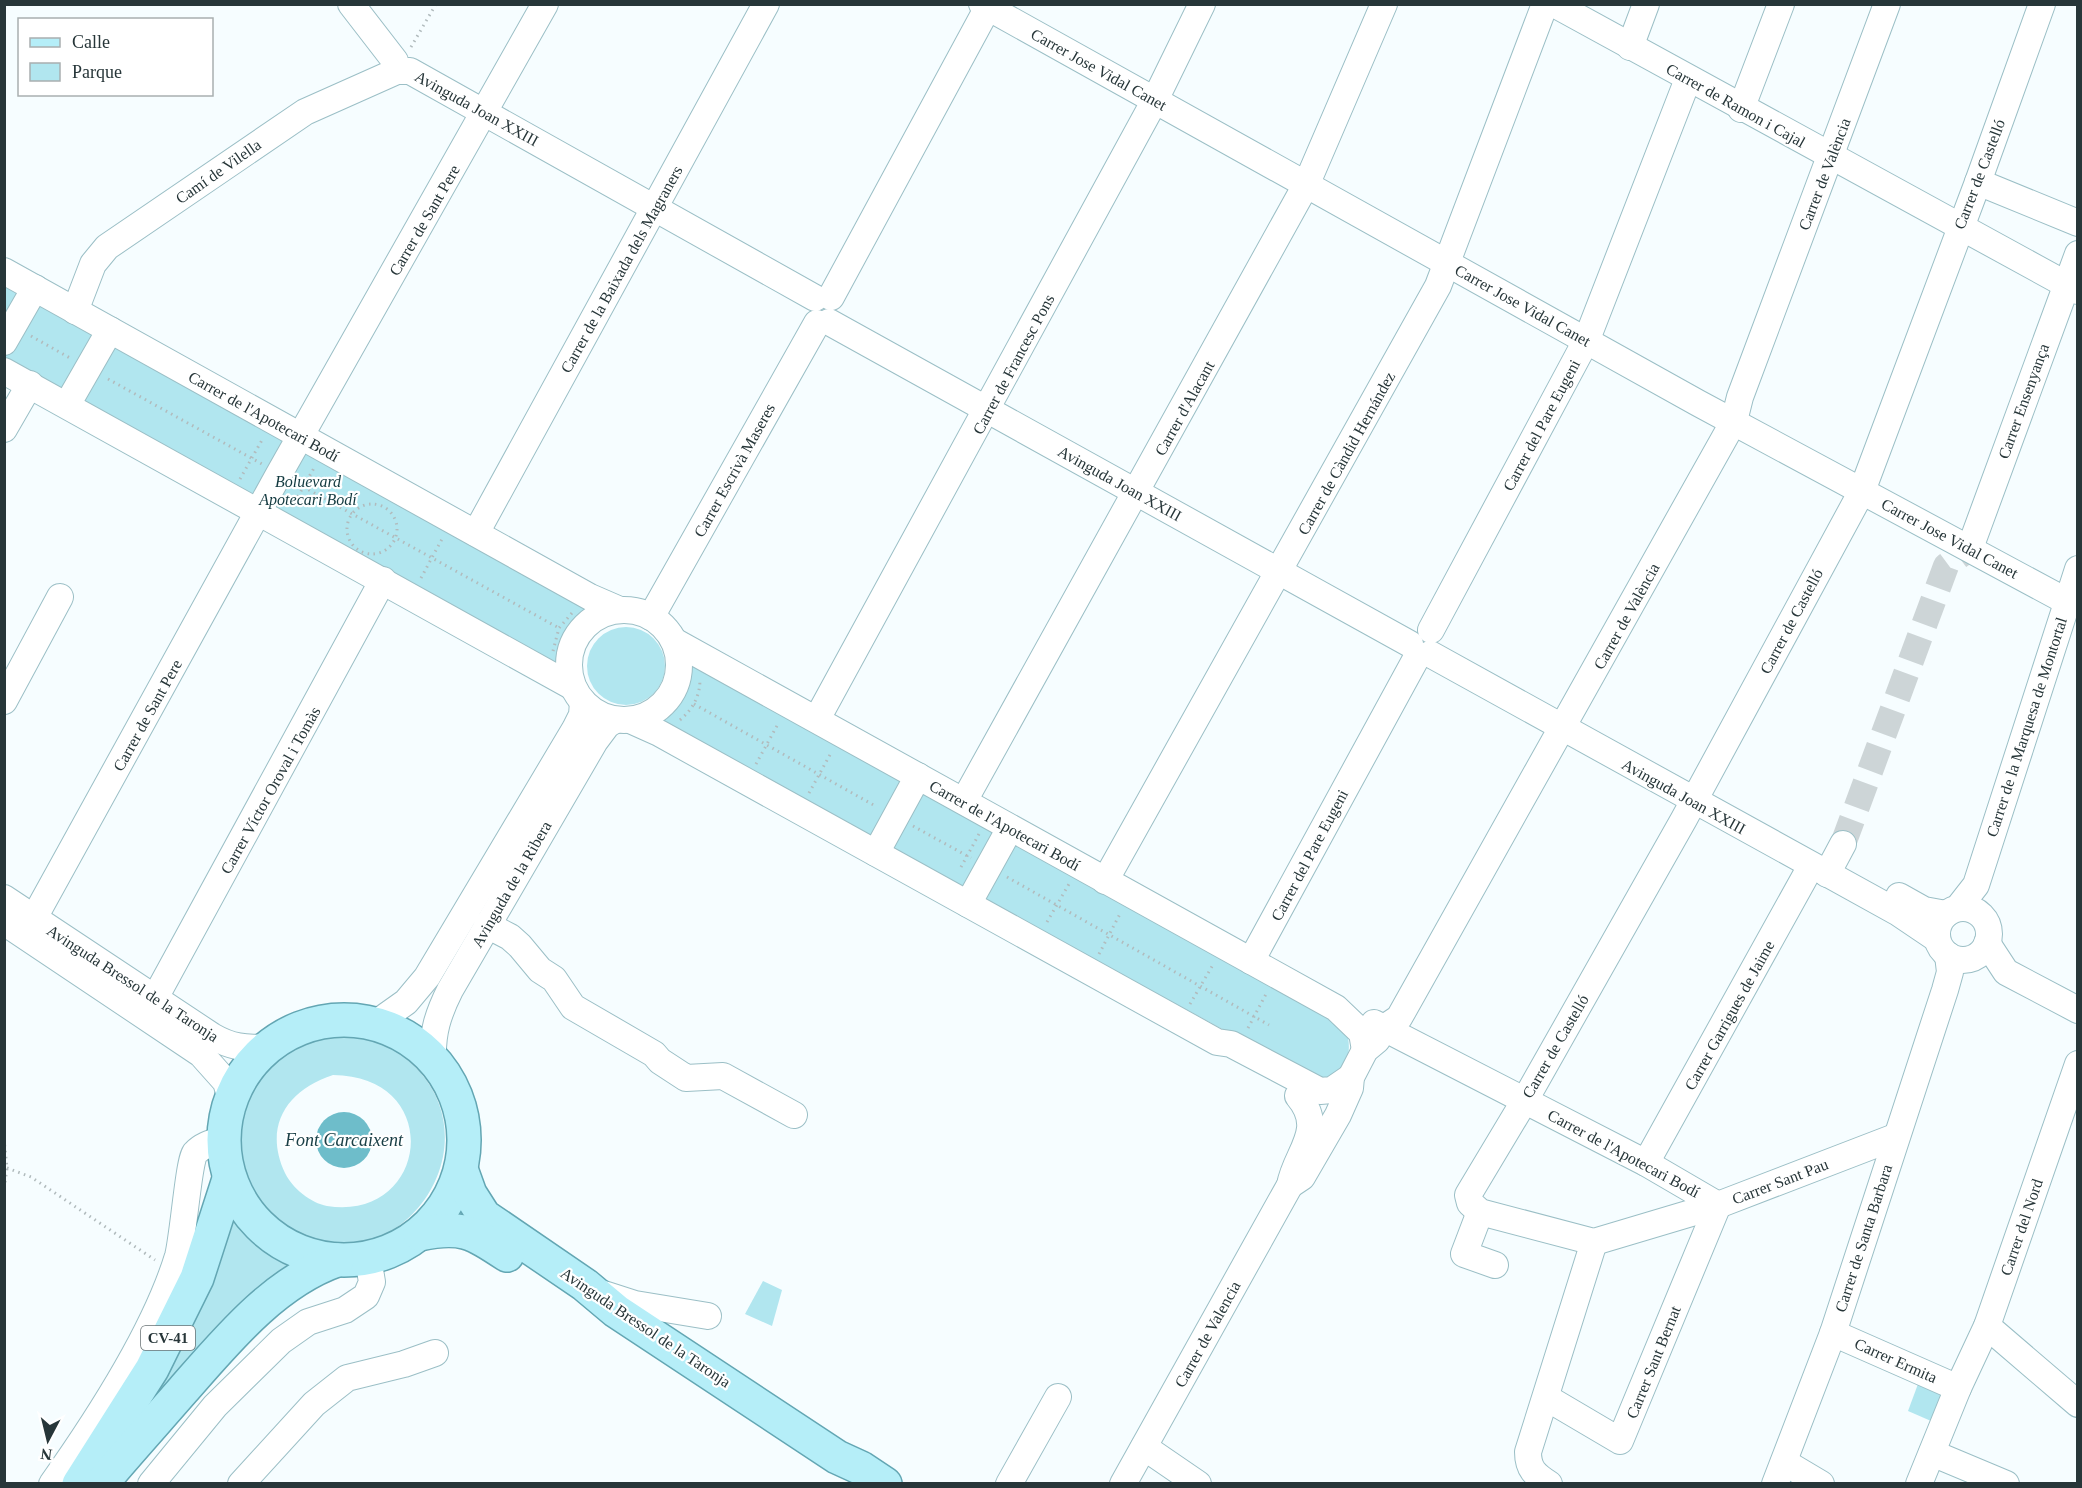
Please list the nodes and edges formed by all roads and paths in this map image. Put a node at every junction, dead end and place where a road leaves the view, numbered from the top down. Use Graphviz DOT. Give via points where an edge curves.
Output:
graph roads {
  1 [pos="351,4"];
  2 [pos="436,4"];
  3 [pos="545,4"];
  4 [pos="766,4"];
  5 [pos="1202,4"];
  6 [pos="1384,4"];
  7 [pos="1545,4"];
  8 [pos="1554,4"];
  9 [pos="1646,4"];
  10 [pos="1781,4"];
  11 [pos="1887,4"];
  12 [pos="2042,4"];
  13 [pos="985,6"];
  14 [pos="1630,47"];
  15 [pos="397,71"];
  16 [pos="1689,79"];
  17 [pos="1155,100"];
  18 [pos="1742,109"];
  19 [pos="481,120"];
  20 [pos="1832,156"];
  21 [pos="1978,182"];
  22 [pos="1307,183"];
  23 [pos="651,215"];
  24 [pos="2078,223"];
  25 [pos="1960,226"];
  26 [pos="2078,254"];
  27 [pos="1448,264"];
  28 [pos="4,271"];
  29 [pos="35,288"];
  30 [pos="2072,288"];
  31 [pos="823,310"];
  32 [pos="75,311"];
  33 [pos="111,330"];
  34 [pos="30,335"];
  35 [pos="1587,339"];
  36 [pos="4,342"];
  37 [pos="79,363"];
  38 [pos="4,370"];
  39 [pos="105,377"];
  40 [pos="30,384"];
  41 [pos="992,403"];
  42 [pos="67,405"];
  43 [pos="1734,421"];
  44 [pos="4,429"];
  45 [pos="265,435"];
  46 [pos="301,436"];
  47 [pos="252,458"];
  48 [pos="320,458"];
  49 [pos="272,469"];
  50 [pos="295,482"];
  51 [pos="1141,486"];
  52 [pos="304,487"];
  53 [pos="235,488"];
  54 [pos="1862,491"];
  55 [pos="259,511"];
  56 [pos="351,514"];
  57 [pos="287,516"];
  58 [pos="446,529"];
  59 [pos="476,533"];
  60 [pos="396,539"];
  61 [pos="1970,548"];
  62 [pos="432,558"];
  63 [pos="1284,565"];
  64 [pos="2078,569"];
  65 [pos="383,580"];
  66 [pos="416,587"];
  67 [pos="60,597"];
  68 [pos="620,610"];
  69 [pos="574,611"];
  70 [pos="651,617"];
  71 [pos="2067,621"];
  72 [pos="559,628"];
  73 [pos="674,641"];
  74 [pos="1424,642"];
  75 [pos="552,662"];
  76 [pos="700,679"];
  77 [pos="578,694"];
  78 [pos="4,701"];
  79 [pos="694,704"];
  80 [pos="783,714"];
  81 [pos="817,719"];
  82 [pos="623,720"];
  83 [pos="1567,721"];
  84 [pos="676,723"];
  85 [pos="836,743"];
  86 [pos="766,744"];
  87 [pos="750,773"];
  88 [pos="820,774"];
  89 [pos="918,776"];
  90 [pos="1698,794"];
  91 [pos="964,801"];
  92 [pos="804,802"];
  93 [pos="887,812"];
  94 [pos="984,825"];
  95 [pos="914,827"];
  96 [pos="1010,828"];
  97 [pos="876,853"];
  98 [pos="967,856"];
  99 [pos="974,859"];
  100 [pos="1829,861"];
  101 [pos="1074,874"];
  102 [pos="957,875"];
  103 [pos="1006,877"];
  104 [pos="1105,881"];
  105 [pos="1976,885"];
  106 [pos="4,898"];
  107 [pos="968,904"];
  108 [pos="1126,904"];
  109 [pos="1056,905"];
  110 [pos="1952,911"];
  111 [pos="1982,917"];
  112 [pos="34,918"];
  113 [pos="4,922"];
  114 [pos="487,925"];
  115 [pos="1046,925"];
  116 [pos="1109,935"];
  117 [pos="1962,953"];
  118 [pos="1218,956"];
  119 [pos="1251,961"];
  120 [pos="1094,963"];
  121 [pos="1201,986"];
  122 [pos="1270,986"];
  123 [pos="155,998"];
  124 [pos="1336,1008"];
  125 [pos="2078,1010"];
  126 [pos="1186,1011"];
  127 [pos="1254,1016"];
  128 [pos="375,1024"];
  129 [pos="1269,1025"];
  130 [pos="1384,1028"];
  131 [pos="1246,1032"];
  132 [pos="1217,1042"];
  133 [pos="267,1047"];
  134 [pos="1365,1050"];
  135 [pos="433,1059"];
  136 [pos="2078,1064"];
  137 [pos="1351,1077"];
  138 [pos="231,1099"];
  139 [pos="1525,1100"];
  140 [pos="1302,1101"];
  141 [pos="1342,1104"];
  142 [pos="794,1114"];
  143 [pos="1895,1137"];
  144 [pos="4,1139"];
  145 [pos="223,1139"];
  146 [pos="1646,1164"];
  147 [pos="7,1168"];
  148 [pos="461,1169"];
  149 [pos="230,1179"];
  150 [pos="1290,1185"];
  151 [pos="4,1189"];
  152 [pos="1718,1204"];
  153 [pos="1475,1208"];
  154 [pos="420,1234"];
  155 [pos="1594,1242"];
  156 [pos="353,1259"];
  157 [pos="1495,1265"];
  158 [pos="174,1267"];
  159 [pos="585,1285"];
  160 [pos="708,1316"];
  161 [pos="1988,1326"];
  162 [pos="1833,1333"];
  163 [pos="435,1353"];
  164 [pos="1958,1388"];
  165 [pos="1058,1396"];
  166 [pos="1547,1398"];
  167 [pos="2077,1400"];
  168 [pos="1144,1447"];
  169 [pos="1932,1453"];
  170 [pos="1779,1473"];
  171 [pos="2005,1483"];
  172 [pos="52,1484"];
  173 [pos="79,1484"];
  174 [pos="101,1484"];
  175 [pos="151,1484"];
  176 [pos="241,1484"];
  177 [pos="848,1484"];
  178 [pos="885,1484"];
  179 [pos="1009,1484"];
  180 [pos="1123,1484"];
  181 [pos="1198,1484"];
  182 [pos="1549,1484"];
  183 [pos="1821,1484"];
  184 [pos="1919,1484"];
  1 -- 15 [label="street, Avinguda Joan XXIII" via="395,61"];
  2 -- 15 [label="path"];
  3 -- 19 [label="street, Carrer de Sant Pere"];
  4 -- 23 [label="street, Carrer de la Baixada dels Magraners"];
  5 -- 17 [label="street, Carrer de Francesc Pons"];
  6 -- 22 [label="street, Carrer d'Alacant"];
  7 -- 27 [label="street, Carrer de Càndid Hernández"];
  8 -- 14 [label="street, Carrer de Ramon i Cajal"];
  9 -- 14 [label="street"];
  10 -- 18 [label="street"];
  11 -- 20 [label="street, Carrer de València"];
  12 -- 21 [label="street, Carrer de Castelló"];
  13 -- 17 [label="street, Carrer Jose Vidal Canet"];
  13 -- 31 [label="street, Carrer Escrivà Maseres"];
  14 -- 16 [label="street, Carrer de Ramon i Cajal"];
  15 -- 19 [label="street, Avinguda Joan XXIII" via="416,91"];
  15 -- 32 [label="street, Camí de Vilella" via="305,112 107,247 93,264"];
  16 -- 18 [label="street, Carrer de Ramon i Cajal"];
  16 -- 35 [label="street, Carrer del Pare Eugeni"];
  17 -- 22 [label="street, Carrer Jose Vidal Canet"];
  17 -- 41 [label="street, Carrer de Francesc Pons"];
  18 -- 20 [label="street, Carrer de Ramon i Cajal"];
  19 -- 23 [label="street, Avinguda Joan XXIII"];
  19 -- 46 [label="street, Carrer de Sant Pere"];
  20 -- 25 [label="street, Carrer de Ramon i Cajal"];
  20 -- 43 [label="street, Carrer de València"];
  21 -- 24 [label="street"];
  21 -- 25 [label="street, Carrer de Castelló"];
  22 -- 27 [label="street, Carrer Jose Vidal Canet"];
  22 -- 51 [label="street, Carrer d'Alacant"];
  23 -- 31 [label="street, Avinguda Joan XXIII"];
  23 -- 59 [label="street, Carrer de la Baixada dels Magraners"];
  25 -- 30 [label="street, Carrer de Ramon i Cajal"];
  25 -- 54 [label="street, Carrer de Castelló"];
  26 -- 30 [label="street, Carrer Ensenyança"];
  27 -- 35 [label="street, Carrer Jose Vidal Canet"];
  27 -- 63 [label="street, Carrer de Càndid Hernández"];
  28 -- 29 [label="street, Carrer de l'Apotecari Bodí"];
  29 -- 32 [label="street, Carrer de l'Apotecari Bodí"];
  29 -- 36 [label="street"];
  30 -- 61 [label="street, Carrer Ensenyança"];
  31 -- 41 [label="street, Avinguda Joan XXIII"];
  31 -- 70 [label="street, Carrer Escrivà Maseres"];
  32 -- 33 [label="street, Carrer de l'Apotecari Bodí"];
  33 -- 42 [label="street"];
  33 -- 46 [label="street, Carrer de l'Apotecari Bodí"];
  34 -- 37 [label="path"];
  35 -- 43 [label="street, Carrer Jose Vidal Canet"];
  35 -- 74 [label="street, Carrer del Pare Eugeni"];
  38 -- 40 [label="street"];
  39 -- 47 [label="path"];
  40 -- 42 [label="street"];
  40 -- 44 [label="street"];
  41 -- 51 [label="street, Avinguda Joan XXIII"];
  41 -- 81 [label="street, Carrer de Francesc Pons"];
  42 -- 55 [label="street"];
  43 -- 54 [label="street, Carrer Jose Vidal Canet"];
  43 -- 83 [label="street, Carrer de València"];
  45 -- 47 [label="path"];
  46 -- 55 [label="street, Carrer de Sant Pere"];
  46 -- 59 [label="street, Carrer de l'Apotecari Bodí"];
  47 -- 49 [label="path"];
  47 -- 53 [label="path"];
  48 -- 52 [label="path"];
  50 -- 52 [label="path"];
  51 -- 63 [label="street, Avinguda Joan XXIII"];
  51 -- 91 [label="street, Carrer d'Alacant"];
  52 -- 56 [label="path"];
  52 -- 57 [label="path"];
  54 -- 61 [label="street, Carrer Jose Vidal Canet"];
  54 -- 90 [label="street, Carrer de Castelló"];
  55 -- 65 [label="street"];
  55 -- 112 [label="street, Carrer de Sant Pere"];
  56 -- 60 [label="path"];
  56 -- 60 [label="path" via="362,505 387,508 397,524"];
  56 -- 60 [label="path" via="347,532 361,551 384,551"];
  58 -- 62 [label="path"];
  59 -- 68 [label="street, Carrer de l'Apotecari Bodí"];
  60 -- 62 [label="path"];
  61 -- 71 [label="street, Carrer Jose Vidal Canet"];
  62 -- 66 [label="path"];
  62 -- 72 [label="path"];
  63 -- 74 [label="street, Avinguda Joan XXIII"];
  63 -- 104 [label="street, Carrer de Càndid Hernández"];
  64 -- 71 [label="street, Carrer de la Marquesa de Montortal"];
  65 -- 77 [label="street"];
  65 -- 123 [label="street, Carrer Víctor Oroval i Tomàs"];
  67 -- 78 [label="street"];
  68 -- 70 [label="street"];
  68 -- 77 [label="street" via="603,614 577,637 570,653 569,670"];
  69 -- 72 [label="path"];
  70 -- 73 [label="street" via="665,627"];
  71 -- 105 [label="street, Carrer de la Marquesa de Montortal"];
  72 -- 75 [label="path"];
  73 -- 81 [label="street, Carrer de l'Apotecari Bodí"];
  73 -- 82 [label="street" via="679,676 673,692 647,716"];
  74 -- 83 [label="street, Avinguda Joan XXIII"];
  74 -- 119 [label="street, Carrer del Pare Eugeni"];
  76 -- 79 [label="path"];
  77 -- 82 [label="street" via="603,716"];
  77 -- 128 [label="street, Avinguda de la Ribera" via="582,715 575,729 427,977 406,1002"];
  79 -- 84 [label="path"];
  79 -- 86 [label="path"];
  80 -- 86 [label="path"];
  81 -- 89 [label="street, Carrer de l'Apotecari Bodí"];
  82 -- 97 [label="street" via="659,733"];
  82 -- 114 [label="street, Avinguda de la Ribera" via="607,725 595,741"];
  83 -- 90 [label="street, Avinguda Joan XXIII"];
  83 -- 130 [label="street, Carrer de València" via="1399,1018"];
  85 -- 88 [label="path"];
  86 -- 87 [label="path"];
  86 -- 88 [label="path"];
  88 -- 92 [label="path"];
  88 -- 93 [label="path"];
  89 -- 91 [label="street, Carrer de l'Apotecari Bodí"];
  89 -- 97 [label="street"];
  90 -- 100 [label="street, Avinguda Joan XXIII"];
  90 -- 139 [label="street, Carrer de Castelló"];
  91 -- 96 [label="street, Carrer de l'Apotecari Bodí"];
  94 -- 98 [label="path"];
  95 -- 98 [label="path"];
  96 -- 104 [label="street, Carrer de l'Apotecari Bodí"];
  96 -- 107 [label="street"];
  97 -- 107 [label="street"];
  98 -- 99 [label="path"];
  98 -- 102 [label="path"];
  100 -- 110 [label="street, Avinguda Joan XXIII" via="1924,910"];
  100 -- 117 [label="street, Avinguda Joan XXIII"];
  100 -- 146 [label="street, Carrer Garrigues de Jaime"];
  101 -- 109 [label="path"];
  103 -- 109 [label="path"];
  104 -- 119 [label="street, Carrer de l'Apotecari Bodí"];
  105 -- 110 [label="street, Carrer de la Marquesa de Montortal"];
  105 -- 111 [label="street, Carrer de la Marquesa de Montortal"];
  106 -- 112 [label="street, Avinguda Bressol de la Taronja"];
  107 -- 132 [label="street"];
  108 -- 116 [label="path"];
  109 -- 115 [label="path"];
  109 -- 116 [label="path"];
  110 -- 111 [label="street, Avinguda Joan XXIII" via="1971,909"];
  110 -- 117 [label="street, Carrer de la Marquesa de Montortal" via="1937,928"];
  111 -- 117 [label="street, Carrer de la Marquesa de Montortal" via="1988,929"];
  112 -- 123 [label="street, Avinguda Bressol de la Taronja"];
  113 -- 138 [label="street, Avinguda Bressol de la Taronja" via="201,1054 226,1082"];
  114 -- 135 [label="street, Avinguda de la Ribera" via="439,1012 432,1036"];
  114 -- 142 [label="street" via="520,946 563,989 573,1007 654,1054 686,1078 723,1076"];
  116 -- 120 [label="path"];
  116 -- 121 [label="path"];
  117 -- 125 [label="street" via="1984,970 2001,969"];
  117 -- 143 [label="street, Carrer de Santa Barbara" via="1945,990"];
  118 -- 121 [label="path"];
  119 -- 124 [label="street, Carrer de l'Apotecari Bodí"];
  121 -- 126 [label="path"];
  121 -- 127 [label="path"];
  122 -- 127 [label="path"];
  123 -- 133 [label="street, Avinguda Bressol de la Taronja" via="228,1045 246,1049"];
  124 -- 130 [label="street, Carrer de l'Apotecari Bodí" via="1344,1008"];
  124 -- 134 [label="street, Carrer de l'Apotecari Bodí" via="1362,1033"];
  127 -- 129 [label="path"];
  127 -- 131 [label="path"];
  128 -- 133 [label="main road, CV-41" via="347,1020 318,1023"];
  128 -- 135 [label="main road, CV-41" via="406,1038"];
  130 -- 134 [label="street, Carrer de València"];
  130 -- 139 [label="street, Carrer de l'Apotecari Bodí"];
  132 -- 137 [label="street" via="1231,1044 1320,1091 1332,1090"];
  132 -- 140 [label="street" via="1232,1058"];
  133 -- 138 [label="main road, CV-41" via="252,1062"];
  134 -- 137 [label="street, Carrer de València"];
  135 -- 148 [label="main road, CV-41" via="450,1083 461,1111 465,1140"];
  136 -- 161 [label="street, Carrer del Nord"];
  137 -- 141 [label="street, Carrer de València"];
  138 -- 145 [label="main road, CV-41"];
  139 -- 146 [label="street, Carrer de l'Apotecari Bodí"];
  139 -- 153 [label="street, Carrer de Castelló" via="1468,1195"];
  140 -- 141 [label="street" via="1332,1108"];
  140 -- 150 [label="street" via="1309,1138"];
  141 -- 150 [label="street, Carrer de València" via="1302,1177"];
  143 -- 152 [label="street, Carrer Sant Pau"];
  143 -- 162 [label="street, Carrer de Santa Barbara"];
  144 -- 147 [label="path"];
  145 -- 149 [label="main road, CV-41"];
  145 -- 158 [label="street" via="194,1153 190,1162 185,1222"];
  146 -- 152 [label="street, Carrer de l'Apotecari Bodí"];
  147 -- 151 [label="path"];
  147 -- 158 [label="path" via="30,1177 147,1257"];
  148 -- 154 [label="main road, CV-41" via="452,1194"];
  148 -- 159 [label="main road, Avinguda Bressol de la Taronja" via="484,1216"];
  149 -- 156 [label="main road, CV-41" via="242,1204 275,1238 309,1255"];
  149 -- 173 [label="main road, CV-41" via="197,1278 152,1369"];
  150 -- 168 [label="street, Carrer de Valencia"];
  152 -- 155 [label="street, Carrer Sant Pau"];
  152 -- 166 [label="street, Carrer Sant Bernat" via="1620,1441"];
  153 -- 155 [label="street"];
  153 -- 157 [label="street" via="1464,1254"];
  154 -- 156 [label="main road, CV-41" via="394,1250"];
  154 -- 177 [label="main road, Avinguda Bressol de la Taronja" via="456,1229 490,1244"];
  155 -- 166 [label="street"];
  156 -- 174 [label="main road, CV-41" via="315,1268 239,1329"];
  156 -- 175 [label="street" via="372,1282 366,1296 345,1310 308,1322 281,1341 215,1406"];
  158 -- 172 [label="street" via="136,1350 84,1440"];
  159 -- 160 [label="street" via="624,1302"];
  159 -- 178 [label="main road, Avinguda Bressol de la Taronja" via="616,1311 837,1457"];
  161 -- 164 [label="street, Carrer del Nord"];
  161 -- 167 [label="street"];
  162 -- 164 [label="street, Carrer Ermita"];
  162 -- 170 [label="street, Carrer de Santa Barbara"];
  163 -- 176 [label="street" via="347,1378 314,1404"];
  164 -- 169 [label="street, Carrer del Nord"];
  165 -- 179 [label="street"];
  166 -- 182 [label="street" via="1528,1452 1528,1464"];
  168 -- 180 [label="street, Carrer de Valencia"];
  168 -- 181 [label="street"];
  169 -- 171 [label="street"];
  169 -- 184 [label="street, Carrer del Nord"];
  170 -- 183 [label="street"];
}
